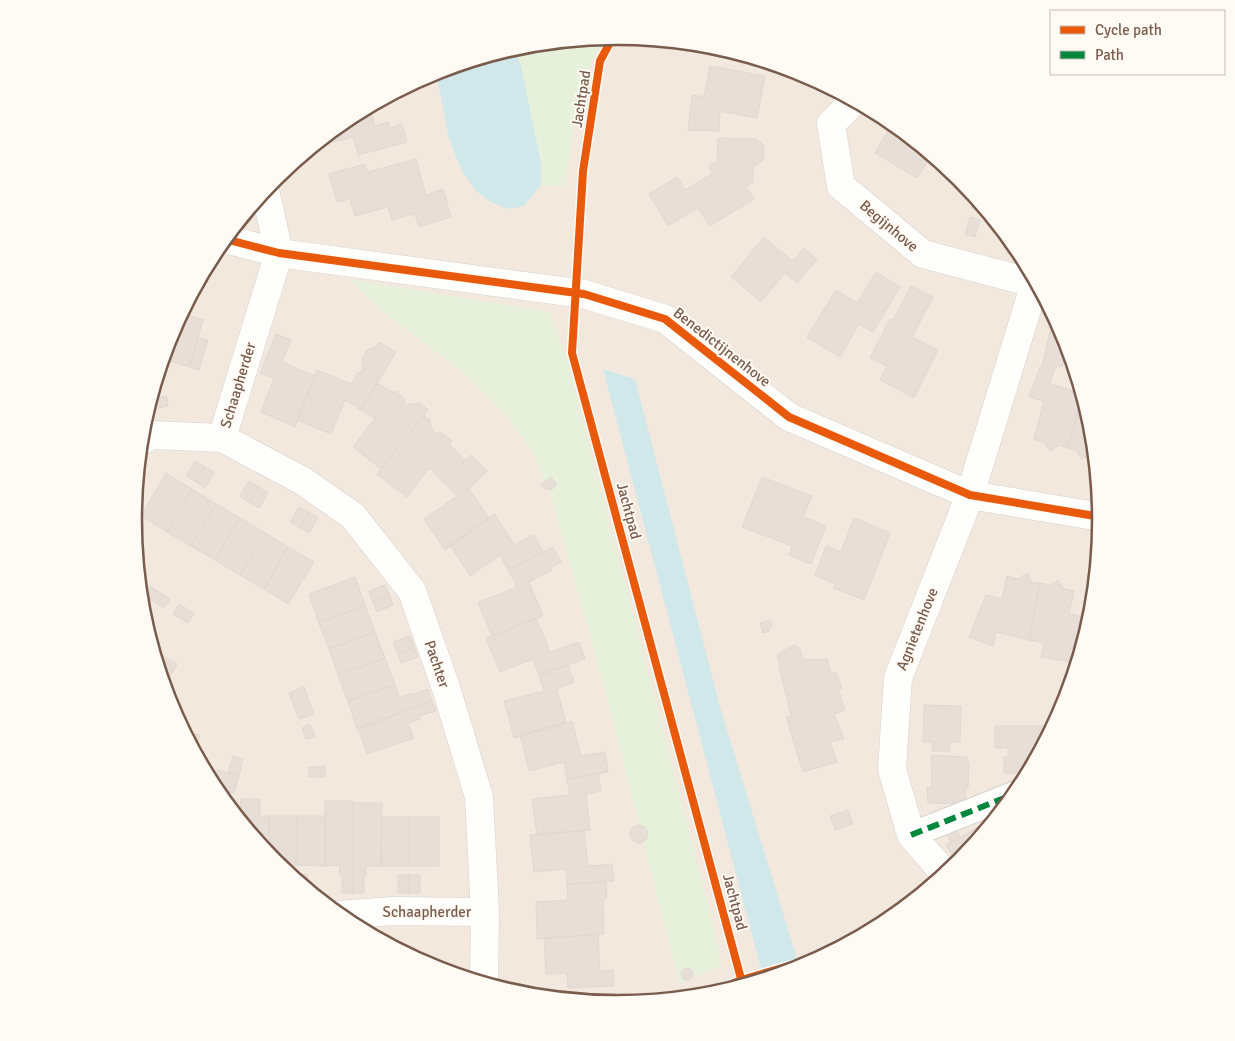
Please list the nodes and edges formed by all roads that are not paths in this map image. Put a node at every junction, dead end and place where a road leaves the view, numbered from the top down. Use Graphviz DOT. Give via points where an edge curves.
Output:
graph roads {
  1 [pos="849,106"];
  2 [pos="267,199"];
  3 [pos="232,242"];
  4 [pos="279,253"];
  5 [pos="1028,281"];
  6 [pos="1033,291"];
  7 [pos="150,436"];
  8 [pos="222,438"];
  9 [pos="970,495"];
  10 [pos="1093,516"];
  11 [pos="1003,798"];
  12 [pos="911,835"];
  13 [pos="941,869"];
  14 [pos="485,912"];
  15 [pos="350,914"];
  16 [pos="484,977"];
  1 -- 5 [label="street, Begijnhove" via="831,124 841,186 923,254"];
  2 -- 4 [label="street"];
  3 -- 4 [label="street, Benedictijnenhove"];
  4 -- 8 [label="street, Schaapherder"];
  4 -- 9 [label="street, Benedictijnenhove" via="584,294 665,319 789,417"];
  6 -- 9 [label="street, Begijnhove"];
  7 -- 8 [label="street, Schaapherder"];
  8 -- 14 [label="street, Pachter" via="303,481 353,516 412,591 480,797"];
  9 -- 10 [label="street, Benedictijnenhove"];
  9 -- 12 [label="street, Agnietenhove" via="898,678 892,769"];
  11 -- 12 [label="street"];
  12 -- 13 [label="street, Agnietenhove"];
  14 -- 15 [label="street, Schaapherder"];
  14 -- 16 [label="street, Pachter"];
}
